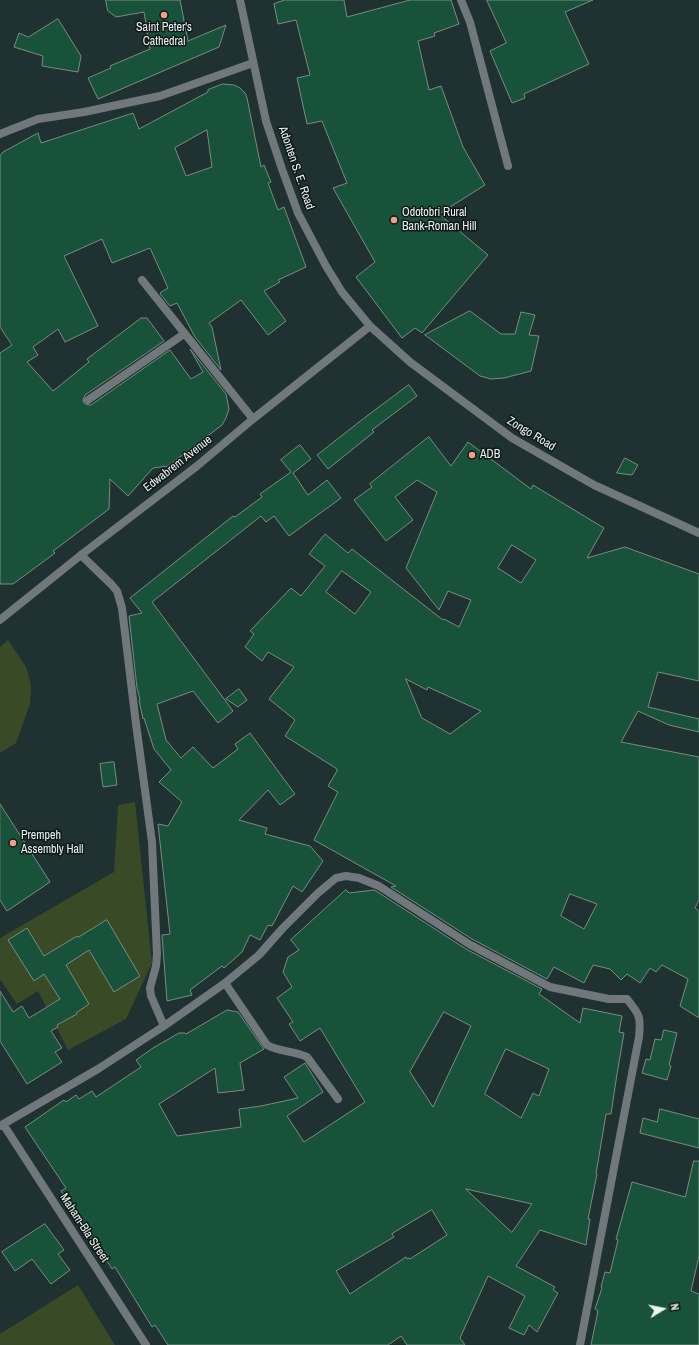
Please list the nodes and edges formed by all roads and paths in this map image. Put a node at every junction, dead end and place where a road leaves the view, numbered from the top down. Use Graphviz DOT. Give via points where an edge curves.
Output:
graph roads {
  1 [pos="240,0"];
  2 [pos="461,0"];
  3 [pos="253,63"];
  4 [pos="0,134"];
  5 [pos="508,166"];
  6 [pos="142,280"];
  7 [pos="370,326"];
  8 [pos="184,334"];
  9 [pos="88,400"];
  10 [pos="253,419"];
  11 [pos="699,533"];
  12 [pos="81,555"];
  13 [pos="0,620"];
  14 [pos="225,982"];
  15 [pos="164,1026"];
  16 [pos="338,1099"];
  17 [pos="1,1125"];
  18 [pos="146,1345"];
  19 [pos="580,1345"];
  1 -- 3 [label="street, Adonten S. E. Road"];
  2 -- 5 [label="street" via="470,22"];
  3 -- 4 [label="street" via="160,96 38,119"];
  3 -- 7 [label="street, Adonten S. E. Road" via="266,121 298,214 342,292"];
  6 -- 8 [label="street"];
  7 -- 10 [label="street, Edwabrem Avenue"];
  7 -- 11 [label="street, Zongo Road" via="410,362 512,438 594,484"];
  8 -- 9 [label="street"];
  8 -- 10 [label="street"];
  10 -- 12 [label="street, Edwabrem Avenue" via="197,466"];
  12 -- 13 [label="street, Edwabrem Avenue"];
  12 -- 15 [label="street" via="117,591 122,608 152,842 157,954 150,996"];
  14 -- 15 [label="street"];
  14 -- 16 [label="street" via="267,1045 307,1057"];
  14 -- 19 [label="street" via="259,955 318,893 336,878 346,876 379,886 469,944 550,987 627,999 638,1012 641,1023"];
  15 -- 17 [label="street" via="98,1069"];
  17 -- 18 [label="street, Maham-Bla Street"];
}
